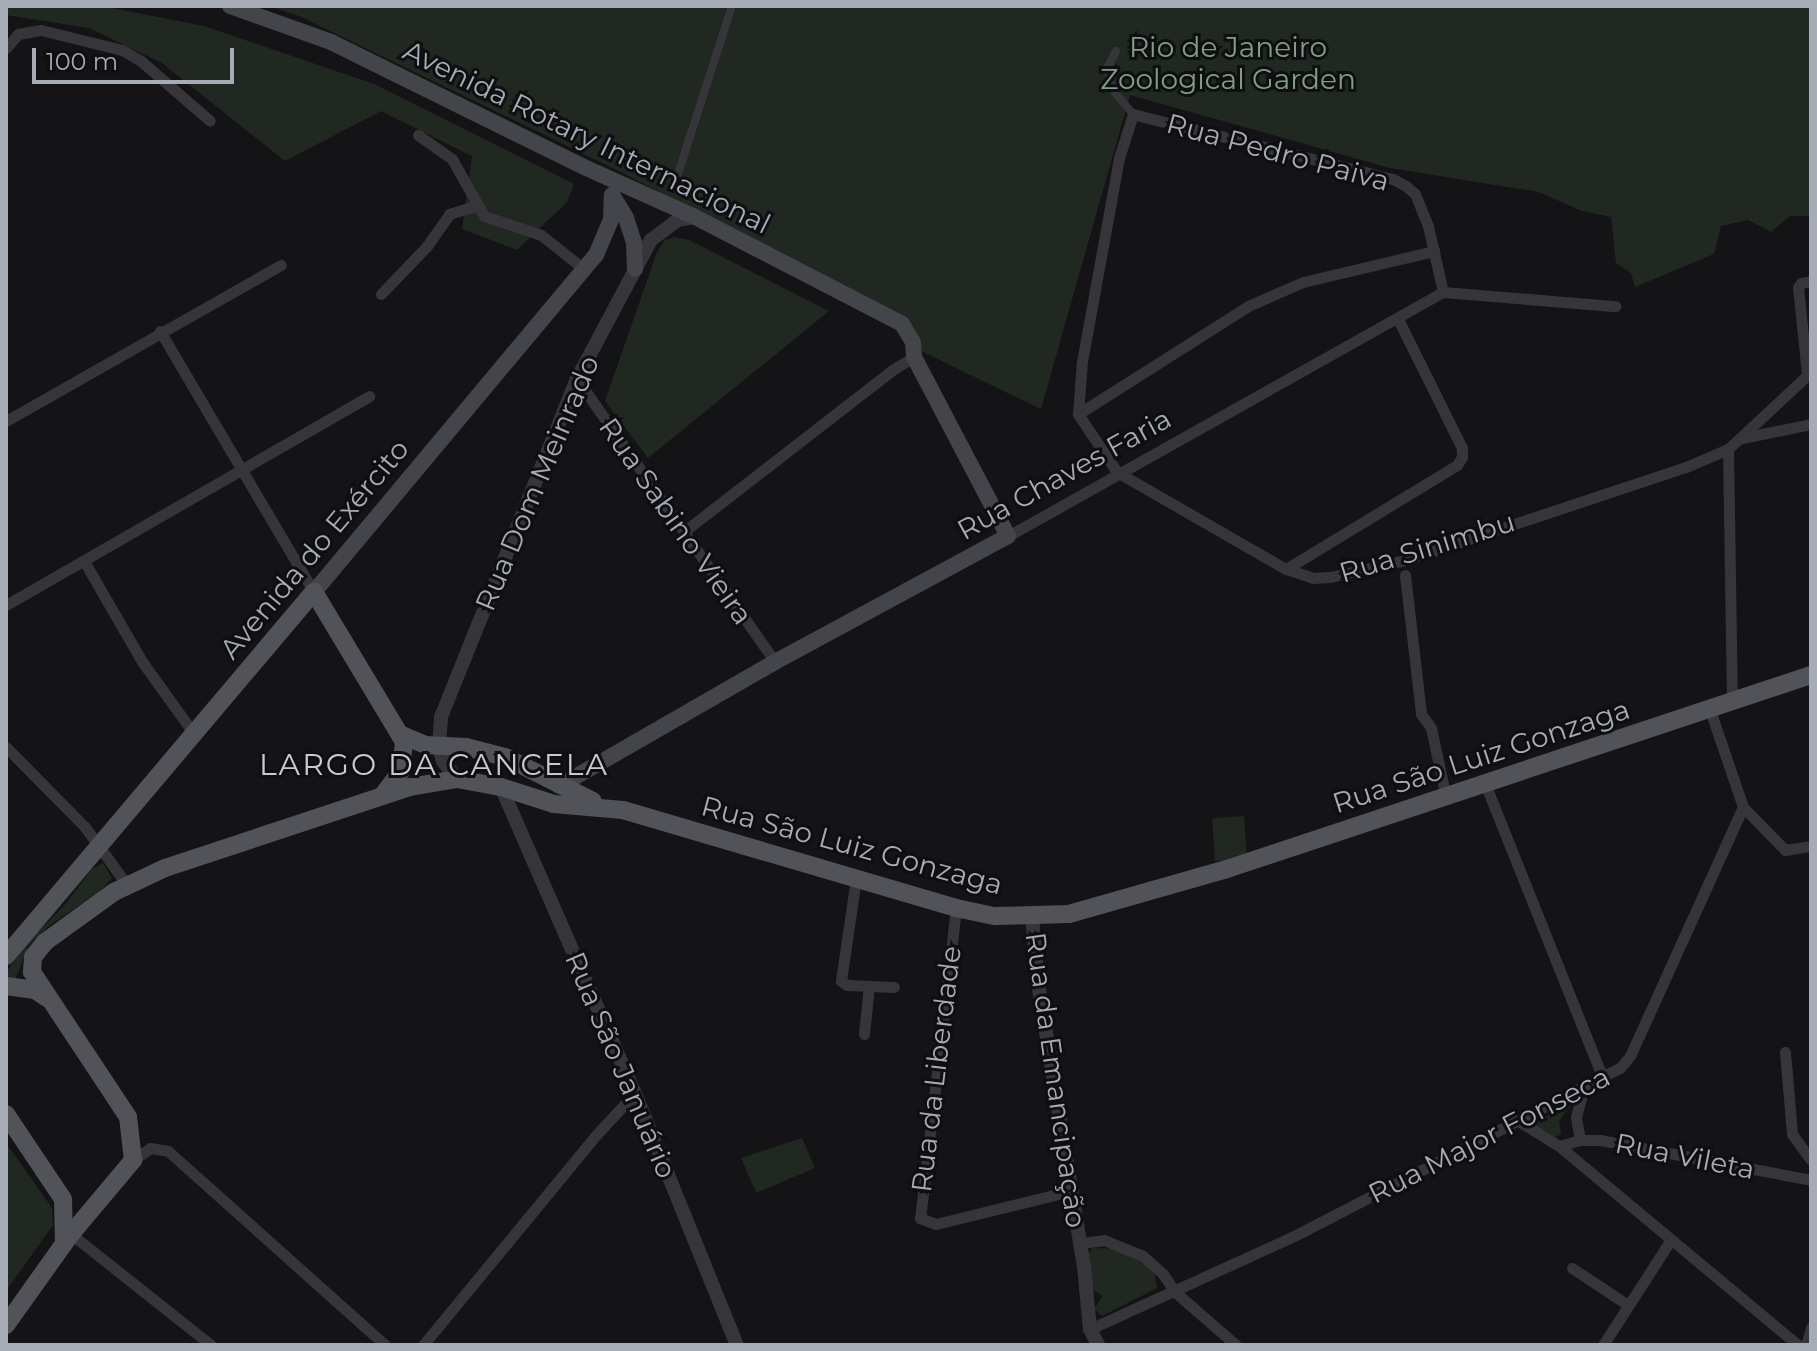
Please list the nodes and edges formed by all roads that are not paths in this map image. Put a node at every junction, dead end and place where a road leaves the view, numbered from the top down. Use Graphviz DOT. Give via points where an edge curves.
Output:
graph roads {
  1 [pos="230,6"];
  2 [pos="732,6"];
  3 [pos="6,48"];
  4 [pos="1116,51"];
  5 [pos="1133,114"];
  6 [pos="210,121"];
  7 [pos="418,135"];
  8 [pos="584,167"];
  9 [pos="677,177"];
  10 [pos="612,195"];
  11 [pos="476,206"];
  12 [pos="695,217"];
  13 [pos="1434,251"];
  14 [pos="281,265"];
  15 [pos="584,269"];
  16 [pos="635,269"];
  17 [pos="1811,281"];
  18 [pos="1443,292"];
  19 [pos="381,294"];
  20 [pos="1615,306"];
  21 [pos="1398,319"];
  22 [pos="160,331"];
  23 [pos="914,357"];
  24 [pos="1809,373"];
  25 [pos="577,379"];
  26 [pos="369,396"];
  27 [pos="1078,414"];
  28 [pos="6,421"];
  29 [pos="1811,424"];
  30 [pos="1742,439"];
  31 [pos="1728,449"];
  32 [pos="242,471"];
  33 [pos="1117,472"];
  34 [pos="686,530"];
  35 [pos="1008,536"];
  36 [pos="84,561"];
  37 [pos="1286,569"];
  38 [pos="1405,575"];
  39 [pos="314,592"];
  40 [pos="6,605"];
  41 [pos="775,662"];
  42 [pos="1811,675"];
  43 [pos="1732,702"];
  44 [pos="1710,710"];
  45 [pos="195,735"];
  46 [pos="402,735"];
  47 [pos="6,747"];
  48 [pos="439,747"];
  49 [pos="457,779"];
  50 [pos="559,786"];
  51 [pos="1486,786"];
  52 [pos="501,787"];
  53 [pos="382,796"];
  54 [pos="1446,798"];
  55 [pos="605,806"];
  56 [pos="1743,807"];
  57 [pos="1811,846"];
  58 [pos="100,848"];
  59 [pos="856,878"];
  60 [pos="127,885"];
  61 [pos="956,908"];
  62 [pos="1032,916"];
  63 [pos="6,956"];
  64 [pos="6,986"];
  65 [pos="869,986"];
  66 [pos="894,987"];
  67 [pos="50,999"];
  68 [pos="864,1034"];
  69 [pos="1785,1052"];
  70 [pos="1603,1079"];
  71 [pos="1584,1088"];
  72 [pos="635,1093"];
  73 [pos="6,1114"];
  74 [pos="1517,1120"];
  75 [pos="1580,1140"];
  76 [pos="1559,1146"];
  77 [pos="133,1160"];
  78 [pos="1811,1160"];
  79 [pos="1811,1180"];
  80 [pos="1070,1191"];
  81 [pos="68,1239"];
  82 [pos="1670,1241"];
  83 [pos="1081,1243"];
  84 [pos="1572,1268"];
  85 [pos="1175,1292"];
  86 [pos="1628,1305"];
  87 [pos="6,1325"];
  88 [pos="1811,1327"];
  89 [pos="1090,1329"];
  90 [pos="211,1345"];
  91 [pos="385,1345"];
  92 [pos="423,1345"];
  93 [pos="737,1345"];
  94 [pos="1098,1345"];
  95 [pos="1236,1345"];
  96 [pos="1603,1345"];
  97 [pos="1798,1345"];
  98 [pos="1806,1345"];
  1 -- 8 [label="main road, Avenida Rotary Internacional" via="302,29"];
  2 -- 9 [label="street"];
  3 -- 6 [label="street" via="18,34 41,30 122,50"];
  4 -- 5 [label="street" via="1109,78"];
  5 -- 13 [label="street, Rua Pedro Paiva" via="1393,179 1415,194"];
  5 -- 27 [label="street" via="1119,158 1084,345"];
  7 -- 11 [label="street" via="452,159"];
  8 -- 10 [label="main road"];
  8 -- 12 [label="main road, Avenida Rotary Internacional"];
  10 -- 15 [label="main road, Avenida do Exército" via="606,236"];
  10 -- 16 [label="main road" via="634,243"];
  11 -- 15 [label="street" via="484,216 541,235"];
  11 -- 19 [label="street" via="449,214"];
  12 -- 16 [label="street, Rua Dom Meinrado" via="663,228"];
  12 -- 23 [label="main road, Avenida Rotary Internacional" via="902,324"];
  13 -- 18 [label="street, Rua Pedro Paiva"];
  13 -- 27 [label="street" via="1303,282 1248,306"];
  14 -- 22 [label="street"];
  15 -- 39 [label="main road, Avenida do Exército"];
  16 -- 25 [label="street, Rua Dom Meinrado"];
  17 -- 24 [label="street" via="1798,287"];
  18 -- 20 [label="street"];
  18 -- 21 [label="street, Rua Chaves Faria"];
  21 -- 33 [label="street, Rua Chaves Faria"];
  21 -- 37 [label="street" via="1462,457 1457,465"];
  22 -- 28 [label="street"];
  22 -- 32 [label="street"];
  23 -- 34 [label="street"];
  23 -- 35 [label="main road"];
  24 -- 30 [label="street, Rua Sinimbu"];
  25 -- 34 [label="street, Rua Sabino Vieira"];
  25 -- 48 [label="street, Rua Dom Meinrado" via="441,717"];
  26 -- 32 [label="street"];
  27 -- 33 [label="street, Rua Sinimbu"];
  29 -- 30 [label="street"];
  30 -- 31 [label="street, Rua Sinimbu"];
  31 -- 37 [label="street, Rua Sinimbu" via="1406,560 1330,577 1313,578"];
  31 -- 43 [label="street"];
  32 -- 36 [label="street"];
  32 -- 39 [label="street"];
  33 -- 35 [label="street, Rua Chaves Faria"];
  33 -- 37 [label="street, Rua Sinimbu"];
  34 -- 41 [label="street, Rua Sabino Vieira"];
  35 -- 41 [label="main road, Rua Chaves Faria"];
  36 -- 40 [label="street"];
  36 -- 45 [label="street" via="143,663"];
  38 -- 54 [label="street" via="1421,714 1431,728"];
  39 -- 45 [label="main road, Avenida do Exército"];
  39 -- 46 [label="main road"];
  41 -- 50 [label="main road, Rua Chaves Faria"];
  42 -- 43 [label="main road, Rua São Luiz Gonzaga"];
  43 -- 44 [label="main road, Rua São Luiz Gonzaga"];
  44 -- 51 [label="main road, Rua São Luiz Gonzaga"];
  44 -- 56 [label="street"];
  45 -- 58 [label="main road, Avenida do Exército"];
  46 -- 48 [label="main road"];
  46 -- 53 [label="main road" via="404,761"];
  47 -- 58 [label="street"];
  48 -- 49 [label="street"];
  48 -- 50 [label="main road" via="466,747 505,757"];
  49 -- 52 [label="main road, Rua São Luiz Gonzaga"];
  49 -- 53 [label="main road, Rua São Luiz Gonzaga"];
  50 -- 52 [label="main road"];
  50 -- 55 [label="main road"];
  51 -- 54 [label="main road, Rua São Luiz Gonzaga"];
  51 -- 70 [label="street"];
  52 -- 55 [label="main road, Rua São Luiz Gonzaga" via="554,804"];
  52 -- 72 [label="street, Rua São Januário"];
  53 -- 60 [label="main road, Rua São Luiz Gonzaga"];
  54 -- 62 [label="main road, Rua São Luiz Gonzaga" via="1142,896 1078,913"];
  55 -- 59 [label="main road, Rua São Luiz Gonzaga"];
  56 -- 57 [label="street" via="1785,850"];
  56 -- 70 [label="street, Rua Major Fonseca" via="1630,1056"];
  58 -- 60 [label="street"];
  58 -- 63 [label="main road, Avenida do Exército"];
  59 -- 61 [label="main road, Rua São Luiz Gonzaga"];
  59 -- 65 [label="street" via="841,981"];
  60 -- 67 [label="main road, Rua São Luiz Gonzaga" via="36,951 32,972"];
  61 -- 62 [label="main road, Rua São Luiz Gonzaga"];
  61 -- 80 [label="street, Rua da Liberdade" via="920,1218 936,1224"];
  62 -- 80 [label="street, Rua da Emancipação"];
  64 -- 67 [label="main road" via="35,990"];
  65 -- 66 [label="street"];
  65 -- 68 [label="street"];
  67 -- 77 [label="main road, Rua São Luiz Gonzaga" via="128,1117"];
  69 -- 78 [label="street" via="1792,1134"];
  70 -- 71 [label="street, Rua Major Fonseca"];
  71 -- 74 [label="street, Rua Major Fonseca"];
  71 -- 75 [label="street" via="1576,1117"];
  72 -- 92 [label="street"];
  72 -- 93 [label="street, Rua São Januário"];
  73 -- 81 [label="main road" via="63,1199"];
  74 -- 76 [label="street"];
  74 -- 85 [label="street, Rua Major Fonseca"];
  75 -- 76 [label="street, Rua Vileta"];
  75 -- 79 [label="street, Rua Vileta"];
  76 -- 82 [label="street"];
  77 -- 81 [label="main road"];
  77 -- 91 [label="street" via="150,1148 168,1151"];
  80 -- 83 [label="street, Rua da Emancipação"];
  81 -- 87 [label="main road"];
  81 -- 90 [label="street"];
  82 -- 86 [label="street"];
  82 -- 97 [label="street"];
  83 -- 85 [label="street" via="1104,1240 1131,1248 1155,1264"];
  83 -- 89 [label="street, Rua da Emancipação"];
  84 -- 86 [label="street"];
  85 -- 89 [label="street, Rua Major Fonseca"];
  85 -- 95 [label="street"];
  86 -- 96 [label="street"];
  88 -- 98 [label="street"];
  89 -- 94 [label="street"];
}
